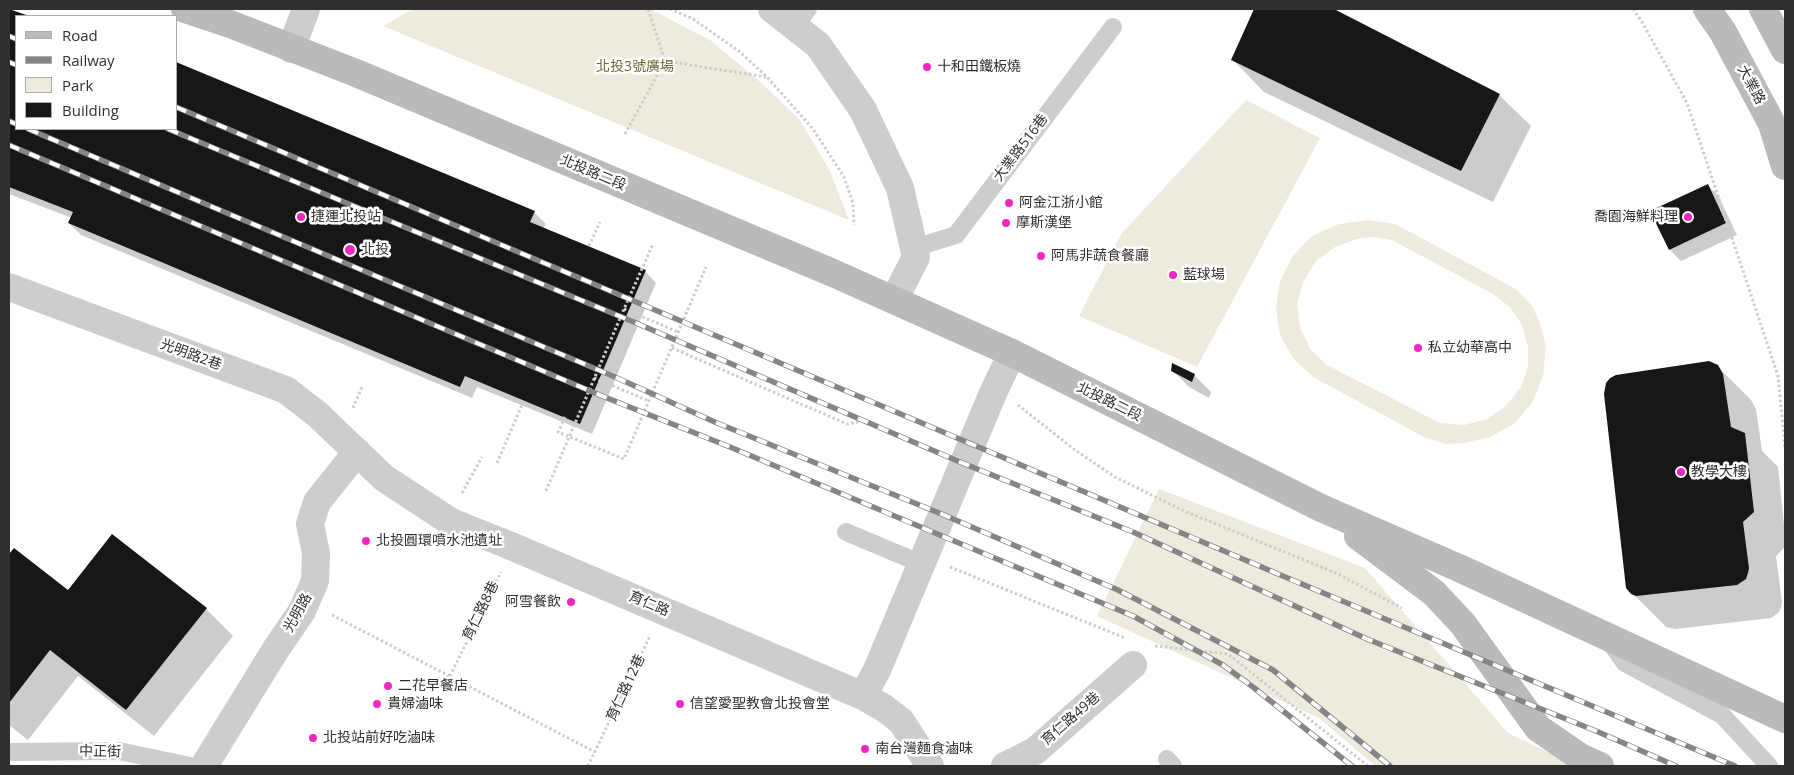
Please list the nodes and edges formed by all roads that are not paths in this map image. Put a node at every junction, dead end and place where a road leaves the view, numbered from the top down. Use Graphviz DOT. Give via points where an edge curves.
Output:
graph roads {
  1 [pos="185,9"];
  2 [pos="306,9"];
  3 [pos="772,9"];
  4 [pos="1706,9"];
  5 [pos="1763,9"];
  6 [pos="801,18"];
  7 [pos="1113,27"];
  8 [pos="291,49"];
  9 [pos="1785,50"];
  10 [pos="1785,166"];
  11 [pos="914,248"];
  12 [pos="9,287"];
  13 [pos="894,300"];
  14 [pos="1012,353"];
  15 [pos="356,452"];
  16 [pos="1321,508"];
  17 [pos="846,532"];
  18 [pos="934,564"];
  19 [pos="1606,637"];
  20 [pos="1133,653"];
  21 [pos="863,696"];
  22 [pos="1785,719"];
  23 [pos="9,752"];
  24 [pos="190,766"];
  25 [pos="204,766"];
  26 [pos="930,766"];
  27 [pos="1005,766"];
  28 [pos="1600,766"];
  29 [pos="1769,766"];
  1 -- 8 [label="street, 北投路二段"];
  2 -- 8 [label="street"];
  3 -- 6 [label="street"];
  4 -- 10 [label="street, 大業路" via="1723,32 1772,124"];
  5 -- 9 [label="street"];
  6 -- 11 [label="street" via="863,110 900,188"];
  7 -- 11 [label="lane, 大業路516巷" via="956,235"];
  8 -- 13 [label="street, 北投路二段" via="365,77"];
  11 -- 13 [label="street" via="916,257"];
  12 -- 15 [label="street, 光明路2巷" via="286,390 317,414"];
  13 -- 14 [label="street, 北投路二段"];
  14 -- 16 [label="street, 北投路二段"];
  14 -- 18 [label="street" via="994,392"];
  15 -- 21 [label="street, 育仁路" via="384,478 451,522"];
  15 -- 25 [label="street, 光明路" via="316,502 310,524 316,553 315,581 302,611"];
  16 -- 19 [label="street"];
  16 -- 28 [label="street" via="1434,593 1464,624 1538,728 1580,757"];
  17 -- 18 [label="lane"];
  18 -- 21 [label="street"];
  19 -- 22 [label="street"];
  19 -- 29 [label="lane" via="1625,663 1722,716"];
  20 -- 27 [label="street, 育仁路49巷" via="1035,751"];
  21 -- 26 [label="street, 育仁路" via="901,721"];
  23 -- 24 [label="lane, 中正街" via="119,751"];
}
